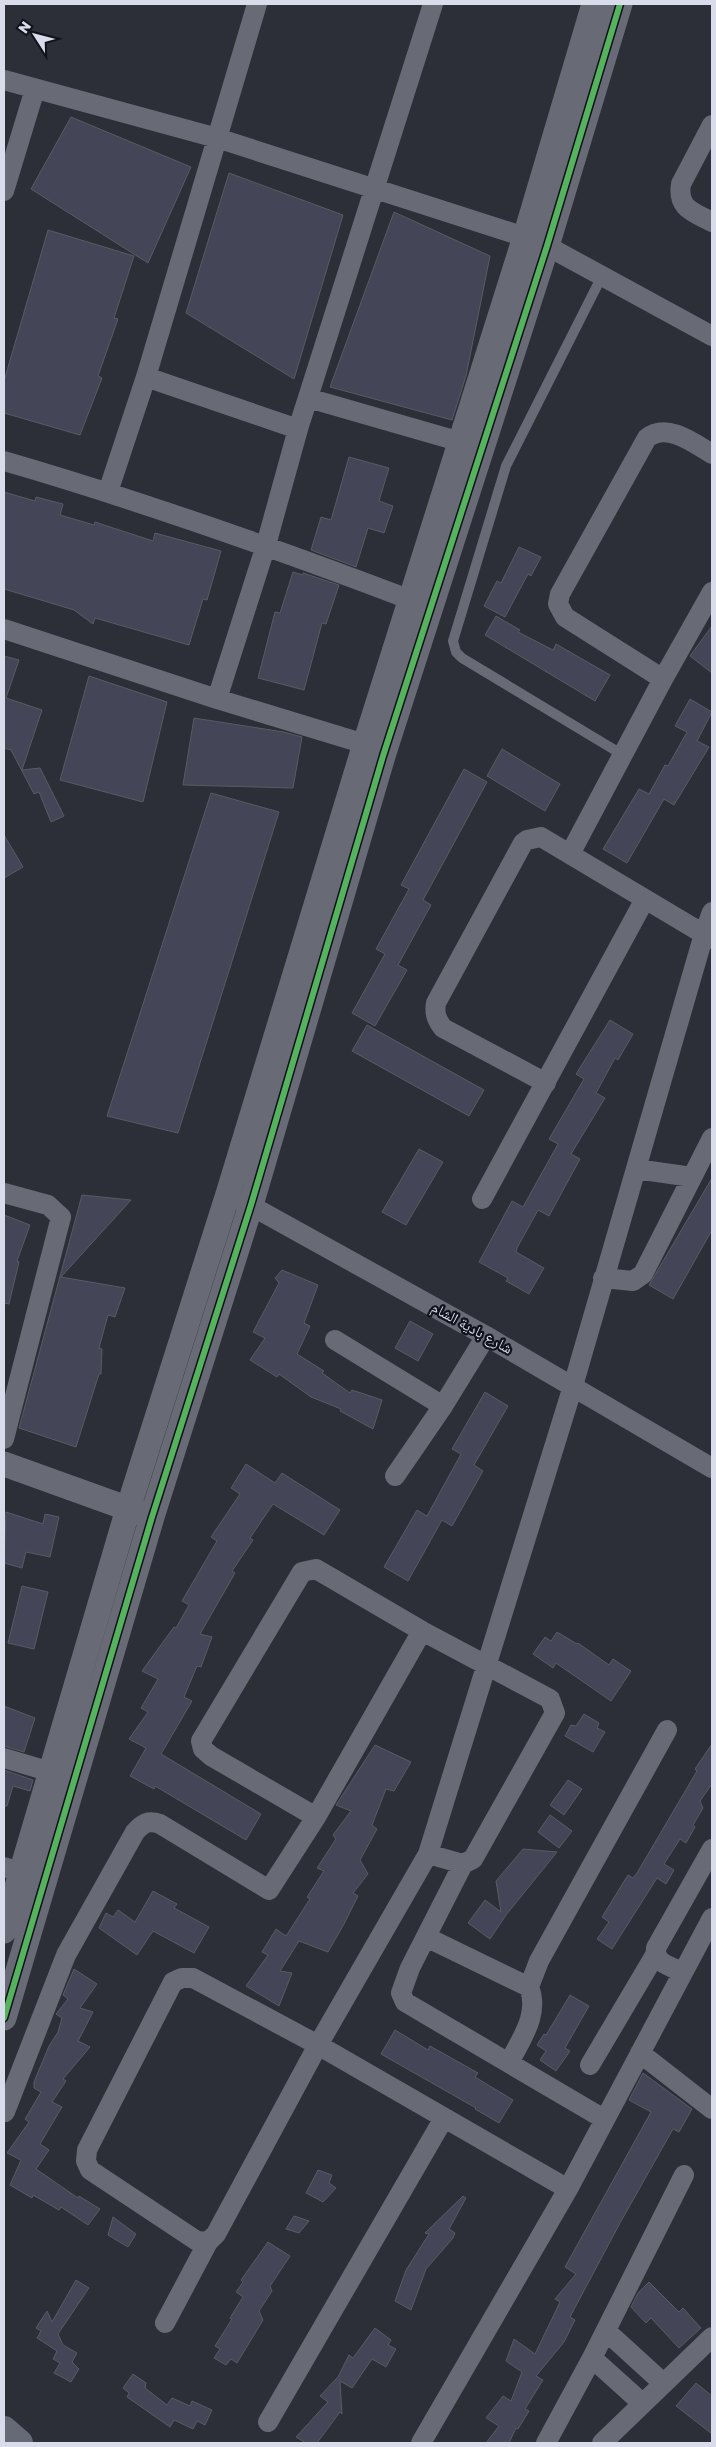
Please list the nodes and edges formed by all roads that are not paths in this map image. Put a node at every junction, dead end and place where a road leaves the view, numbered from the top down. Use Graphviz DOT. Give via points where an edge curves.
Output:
graph roads {
  1 [pos="257,4"];
  2 [pos="433,4"];
  3 [pos="594,4"];
  4 [pos="620,4"];
  5 [pos="4,80"];
  6 [pos="35,89"];
  7 [pos="712,125"];
  8 [pos="217,138"];
  9 [pos="376,188"];
  10 [pos="4,191"];
  11 [pos="712,222"];
  12 [pos="536,241"];
  13 [pos="602,276"];
  14 [pos="712,336"];
  15 [pos="146,377"];
  16 [pos="308,398"];
  17 [pos="298,429"];
  18 [pos="461,442"];
  19 [pos="712,454"];
  20 [pos="4,461"];
  21 [pos="108,492"];
  22 [pos="266,545"];
  23 [pos="712,592"];
  24 [pos="411,600"];
  25 [pos="4,629"];
  26 [pos="663,680"];
  27 [pos="217,699"];
  28 [pos="365,744"];
  29 [pos="623,755"];
  30 [pos="570,854"];
  31 [pos="645,899"];
  32 [pos="712,912"];
  33 [pos="708,936"];
  34 [pos="311,960"];
  35 [pos="546,1083"];
  36 [pos="712,1138"];
  37 [pos="636,1169"];
  38 [pos="692,1177"];
  39 [pos="4,1192"];
  40 [pos="228,1194"];
  41 [pos="482,1199"];
  42 [pos="250,1205"];
  43 [pos="604,1278"];
  44 [pos="486,1336"];
  45 [pos="335,1340"];
  46 [pos="573,1386"];
  47 [pos="443,1406"];
  48 [pos="4,1439"];
  49 [pos="4,1464"];
  50 [pos="712,1468"];
  51 [pos="396,1476"];
  52 [pos="128,1509"];
  53 [pos="152,1517"];
  54 [pos="422,1631"];
  55 [pos="487,1664"];
  56 [pos="667,1730"];
  57 [pos="4,1758"];
  58 [pos="50,1772"];
  59 [pos="316,1817"];
  60 [pos="712,1850"];
  61 [pos="428,1854"];
  62 [pos="463,1864"];
  63 [pos="12,1870"];
  64 [pos="712,1918"];
  65 [pos="4,1931"];
  66 [pos="426,1937"];
  67 [pos="655,1955"];
  68 [pos="682,1972"];
  69 [pos="529,1987"];
  70 [pos="4,2018"];
  71 [pos="318,2045"];
  72 [pos="640,2053"];
  73 [pos="509,2063"];
  74 [pos="590,2065"];
  75 [pos="712,2108"];
  76 [pos="5,2112"];
  77 [pos="444,2118"];
  78 [pos="604,2119"];
  79 [pos="684,2175"];
  80 [pos="568,2189"];
  81 [pos="208,2242"];
  82 [pos="165,2323"];
  83 [pos="606,2331"];
  84 [pos="712,2337"];
  85 [pos="592,2358"];
  86 [pos="663,2383"];
  87 [pos="642,2403"];
  88 [pos="268,2422"];
  89 [pos="4,2430"];
  90 [pos="19,2443"];
  91 [pos="421,2443"];
  92 [pos="546,2443"];
  93 [pos="602,2443"];
  1 -- 8 [label="street"];
  2 -- 9 [label="street"];
  3 -- 12 [label="street"];
  4 -- 12 [label="street"];
  5 -- 6 [label="street"];
  6 -- 8 [label="street"];
  6 -- 10 [label="street"];
  7 -- 11 [label="street" via="681,184 680,193 681,202 688,209"];
  8 -- 9 [label="street"];
  8 -- 15 [label="street"];
  9 -- 12 [label="street"];
  9 -- 16 [label="street"];
  12 -- 13 [label="street"];
  12 -- 18 [label="street"];
  12 -- 34 [label="street" via="383,756"];
  13 -- 14 [label="street"];
  13 -- 29 [label="lane" via="506,466 453,641 462,658"];
  15 -- 17 [label="street"];
  15 -- 21 [label="street"];
  16 -- 17 [label="street"];
  16 -- 18 [label="street"];
  17 -- 22 [label="street"];
  18 -- 24 [label="street"];
  19 -- 26 [label="street" via="668,432 648,438 560,594 558,604 565,617"];
  20 -- 21 [label="street"];
  21 -- 22 [label="street"];
  22 -- 24 [label="street"];
  22 -- 27 [label="street"];
  23 -- 26 [label="street"];
  24 -- 28 [label="street"];
  25 -- 27 [label="street"];
  26 -- 29 [label="street"];
  27 -- 28 [label="street"];
  28 -- 34 [label="street"];
  29 -- 30 [label="street"];
  30 -- 31 [label="street"];
  30 -- 35 [label="street" via="541,838 522,843 435,1009 444,1028"];
  31 -- 33 [label="street"];
  31 -- 35 [label="street"];
  32 -- 33 [label="street"];
  33 -- 37 [label="street"];
  34 -- 40 [label="street"];
  34 -- 42 [label="street"];
  35 -- 41 [label="street"];
  36 -- 38 [label="street"];
  37 -- 38 [label="street"];
  37 -- 43 [label="street"];
  38 -- 43 [label="street" via="643,1274 633,1281"];
  39 -- 48 [label="street" via="48,1205 61,1217"];
  40 -- 42 [label="street, شارع بادية الشام"];
  40 -- 52 [label="street"];
  42 -- 44 [label="street, شارع بادية الشام"];
  42 -- 53 [label="street"];
  43 -- 46 [label="street"];
  44 -- 46 [label="street, شارع بادية الشام"];
  44 -- 47 [label="street"];
  45 -- 47 [label="street"];
  46 -- 50 [label="street, شارع بادية الشام"];
  46 -- 55 [label="street"];
  47 -- 51 [label="street"];
  49 -- 52 [label="street"];
  52 -- 53 [label="street"];
  52 -- 58 [label="street"];
  53 -- 70 [label="street"];
  54 -- 55 [label="street"];
  54 -- 59 [label="street"];
  54 -- 59 [label="street" via="316,1569 302,1572 201,1741 211,1756"];
  55 -- 61 [label="street"];
  55 -- 62 [label="street" via="550,1699 555,1713 473,1859"];
  56 -- 69 [label="street" via="539,1961"];
  57 -- 58 [label="street"];
  58 -- 63 [label="street"];
  59 -- 76 [label="street" via="269,1890 160,1824 142,1823 66,1955"];
  60 -- 67 [label="street"];
  61 -- 62 [label="street"];
  61 -- 71 [label="street"];
  62 -- 66 [label="street"];
  63 -- 65 [label="street"];
  64 -- 68 [label="street"];
  66 -- 69 [label="street"];
  66 -- 73 [label="street" via="401,1993 405,2002"];
  67 -- 68 [label="street" via="658,1960"];
  67 -- 74 [label="street"];
  68 -- 72 [label="street"];
  69 -- 73 [label="street" via="533,1998 532,2015"];
  71 -- 77 [label="street"];
  71 -- 81 [label="street" via="216,2234"];
  71 -- 81 [label="street" via="193,1978 172,1982 87,2150 86,2161 90,2170 197,2241"];
  72 -- 75 [label="street"];
  72 -- 78 [label="street"];
  73 -- 78 [label="street"];
  77 -- 80 [label="street"];
  77 -- 88 [label="street"];
  78 -- 80 [label="street"];
  79 -- 83 [label="street"];
  80 -- 91 [label="street"];
  81 -- 82 [label="street"];
  83 -- 85 [label="street"];
  83 -- 86 [label="street"];
  84 -- 86 [label="street"];
  85 -- 87 [label="street"];
  85 -- 92 [label="street"];
  86 -- 87 [label="street"];
  87 -- 93 [label="street"];
  89 -- 90 [label="highway"];
}
